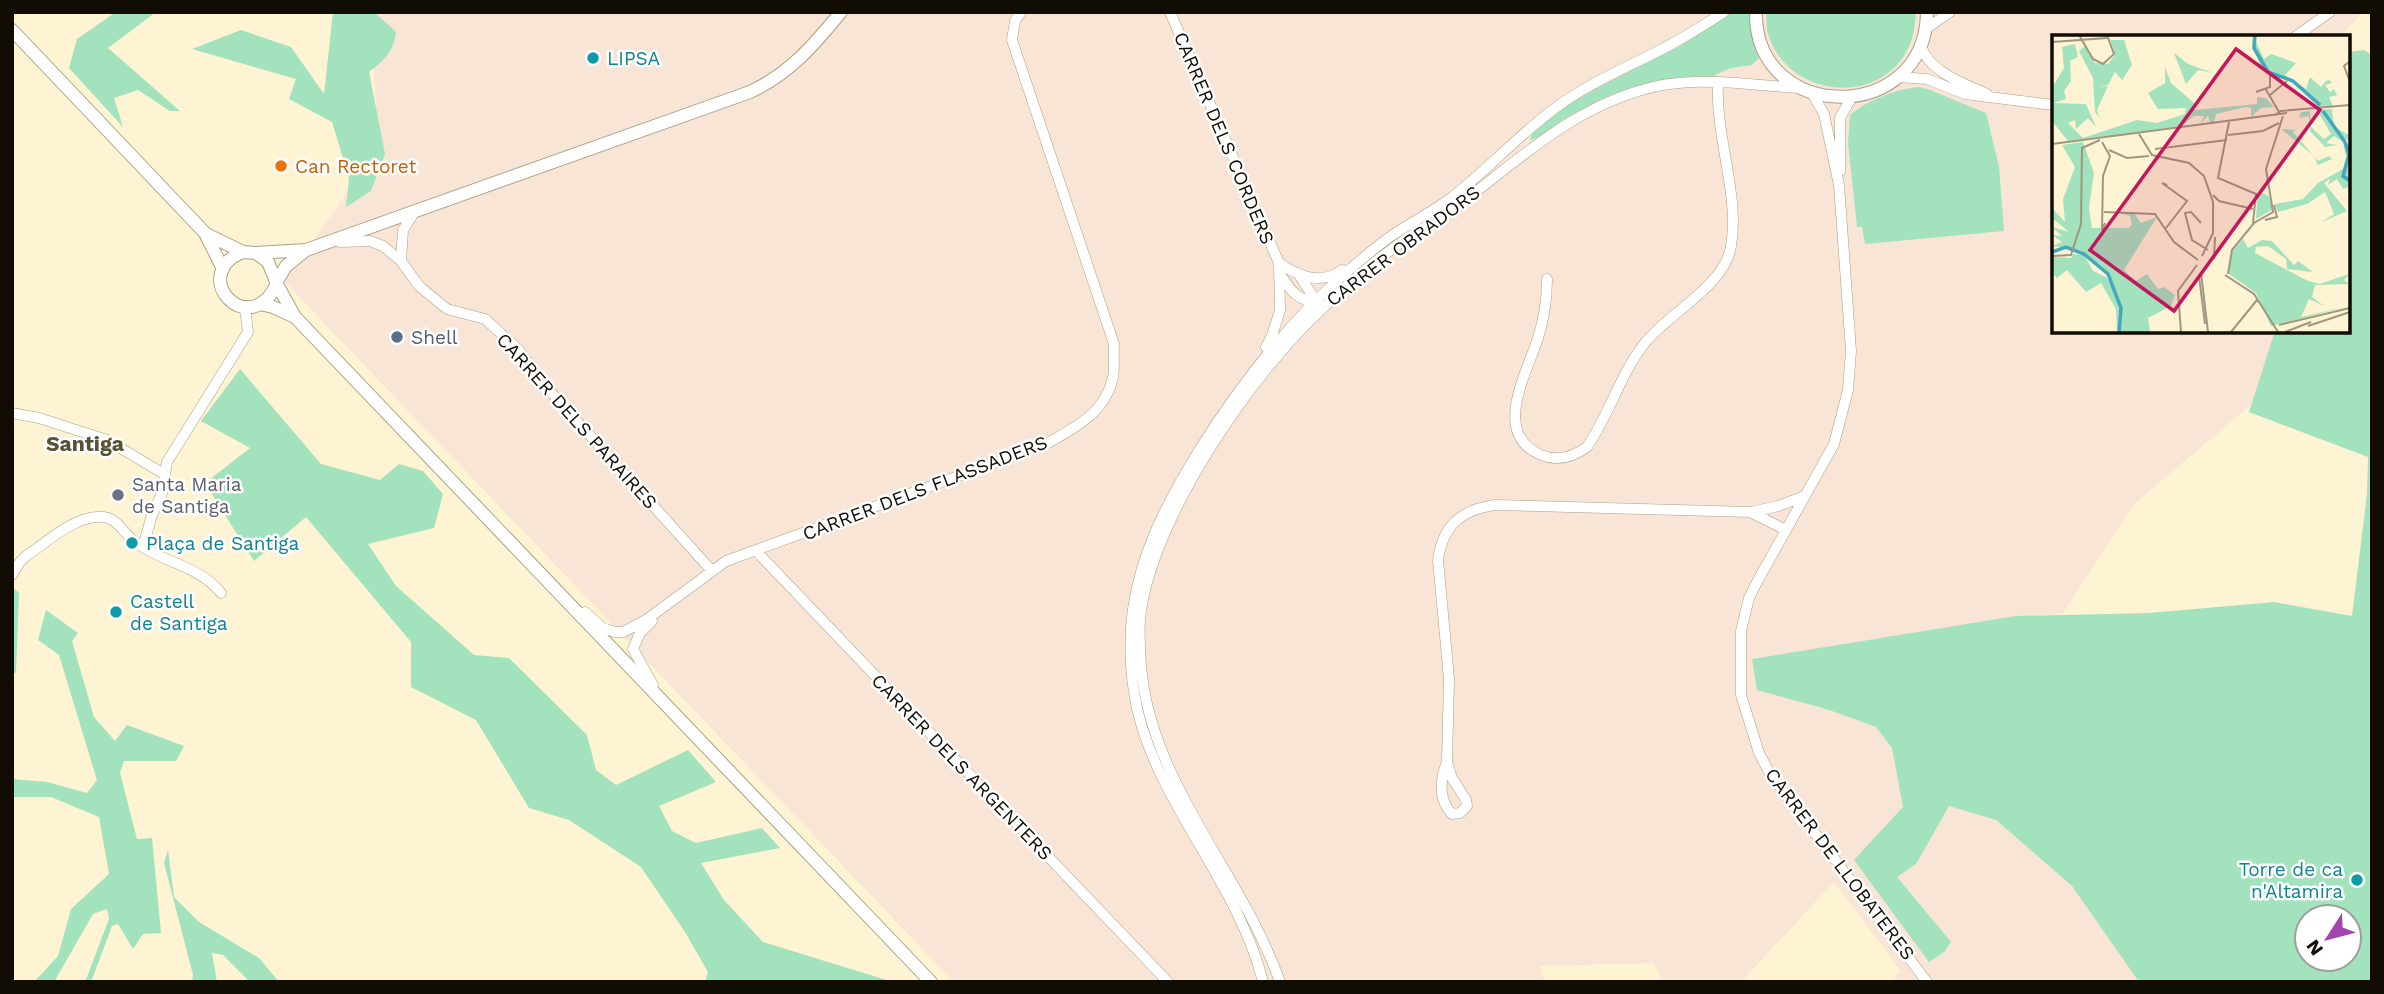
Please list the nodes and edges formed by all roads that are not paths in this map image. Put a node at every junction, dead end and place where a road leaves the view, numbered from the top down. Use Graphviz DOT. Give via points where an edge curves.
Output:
graph roads {
  1 [pos="841,12"];
  2 [pos="1021,12"];
  3 [pos="1170,12"];
  4 [pos="1724,12"];
  5 [pos="1756,12"];
  6 [pos="1927,12"];
  7 [pos="1950,12"];
  8 [pos="2330,12"];
  9 [pos="1927,28"];
  10 [pos="12,30"];
  11 [pos="2298,35"];
  12 [pos="1921,46"];
  13 [pos="1899,77"];
  14 [pos="1718,82"];
  15 [pos="1806,91"];
  16 [pos="1851,98"];
  17 [pos="2000,100"];
  18 [pos="2052,104"];
  19 [pos="1839,185"];
  20 [pos="1452,203"];
  21 [pos="415,211"];
  22 [pos="206,234"];
  23 [pos="321,244"];
  24 [pos="1393,249"];
  25 [pos="306,250"];
  26 [pos="249,253"];
  27 [pos="1368,254"];
  28 [pos="401,261"];
  29 [pos="1279,268"];
  30 [pos="223,269"];
  31 [pos="1298,273"];
  32 [pos="1547,279"];
  33 [pos="277,282"];
  34 [pos="1313,303"];
  35 [pos="260,304"];
  36 [pos="245,308"];
  37 [pos="295,317"];
  38 [pos="1271,363"];
  39 [pos="1251,372"];
  40 [pos="12,413"];
  41 [pos="1223,413"];
  42 [pos="164,474"];
  43 [pos="1805,496"];
  44 [pos="1750,512"];
  45 [pos="1786,530"];
  46 [pos="1161,538"];
  47 [pos="143,547"];
  48 [pos="757,551"];
  49 [pos="712,571"];
  50 [pos="12,575"];
  51 [pos="555,588"];
  52 [pos="221,593"];
  53 [pos="675,599"];
  54 [pos="1132,627"];
  55 [pos="1131,641"];
  56 [pos="1144,685"];
  57 [pos="667,705"];
  58 [pos="1140,714"];
  59 [pos="1156,737"];
  60 [pos="1165,760"];
  61 [pos="1447,762"];
  62 [pos="1165,780"];
  63 [pos="1186,801"];
  64 [pos="1224,878"];
  65 [pos="1261,980"];
  66 [pos="931,982"];
  67 [pos="1168,982"];
  68 [pos="1280,982"];
  69 [pos="1927,982"];
  1 -- 21 [label="main road" via="793,65 758,88"];
  2 -- 48 [label="street, CARRER DELS FLASSADERS" via="1014,21 1012,40 1114,344 1113,377 1103,402 1082,424 1046,444"];
  3 -- 29 [label="street, CARRER DELS CORDERS"];
  4 -- 20 [label="street" via="1556,108"];
  5 -- 15 [label="main road" via="1758,36 1769,60"];
  6 -- 9 [label="main road"];
  7 -- 9 [label="street"];
  8 -- 11 [label="street"];
  9 -- 12 [label="main road"];
  10 -- 22 [label="main road"];
  12 -- 13 [label="main road"];
  12 -- 17 [label="street" via="1938,69"];
  13 -- 16 [label="main road" via="1876,91"];
  13 -- 17 [label="street" via="1927,79 1965,94"];
  14 -- 15 [label="street, CARRER OBRADORS"];
  14 -- 20 [label="street, CARRER OBRADORS" via="1686,80 1598,105"];
  14 -- 32 [label="street" via="1733,229 1730,257 1717,276 1644,344 1587,447 1563,458 1538,454 1525,444 1516,423 1516,399 1542,325"];
  15 -- 16 [label="main road"];
  15 -- 19 [label="street, CARRER DE LLOBATERES" via="1824,114"];
  16 -- 19 [label="street, CARRER DE LLOBATERES" via="1840,118"];
  17 -- 18 [label="street"];
  19 -- 43 [label="street, CARRER DE LLOBATERES" via="1851,374 1840,429"];
  20 -- 24 [label="street, CARRER OBRADORS"];
  20 -- 27 [label="street"];
  21 -- 23 [label="main road"];
  21 -- 28 [label="street" via="403,230"];
  22 -- 26 [label="main road"];
  22 -- 30 [label="main road"];
  23 -- 25 [label="main road"];
  23 -- 28 [label="street, CARRER DELS PARAIRES" via="370,241"];
  24 -- 34 [label="street" via="1380,254 1322,302"];
  24 -- 38 [label="street, CARRER OBRADORS" via="1322,308"];
  25 -- 26 [label="main road"];
  25 -- 33 [label="main road" via="286,266"];
  26 -- 30 [label="main road" via="230,259"];
  26 -- 33 [label="main road" via="268,262"];
  27 -- 31 [label="street, CARRER DELS CORDERS" via="1333,276 1312,279"];
  27 -- 34 [label="street"];
  28 -- 49 [label="street, CARRER DELS PARAIRES" via="419,286 447,309 485,319 517,348 548,389"];
  29 -- 31 [label="street, CARRER DELS CORDERS"];
  29 -- 34 [label="street, CARRER DELS CORDERS" via="1293,292"];
  29 -- 39 [label="street, CARRER DELS CORDERS" via="1280,310 1272,336"];
  30 -- 36 [label="main road" via="222,290 235,305"];
  31 -- 34 [label="street"];
  33 -- 35 [label="main road"];
  33 -- 37 [label="main road"];
  34 -- 38 [label="street" via="1309,315 1273,353"];
  34 -- 39 [label="street"];
  35 -- 36 [label="main road"];
  35 -- 37 [label="main road"];
  36 -- 42 [label="street" via="248,332 167,462"];
  37 -- 51 [label="main road"];
  38 -- 46 [label="street, CARRER OBRADORS" via="1207,454"];
  39 -- 41 [label="street"];
  40 -- 42 [label="street" via="107,440"];
  41 -- 46 [label="street"];
  41 -- 54 [label="street" via="1158,523 1141,569"];
  42 -- 47 [label="street"];
  43 -- 44 [label="street"];
  43 -- 45 [label="street, CARRER DE LLOBATERES"];
  44 -- 45 [label="street"];
  44 -- 61 [label="street" via="1495,505 1458,517 1440,546 1438,560 1449,679"];
  45 -- 69 [label="street, CARRER DE LLOBATERES" via="1749,598 1741,632 1741,695 1754,740 1769,772"];
  46 -- 54 [label="street" via="1146,567"];
  46 -- 56 [label="street, CARRER OBRADORS" via="1140,619"];
  47 -- 50 [label="street" via="119,523 95,517 74,524 26,556"];
  47 -- 52 [label="street" via="202,574"];
  48 -- 49 [label="street, CARRER DELS FLASSADERS"];
  48 -- 67 [label="street, CARRER DELS ARGENTERS"];
  49 -- 53 [label="street, CARRER DELS FLASSADERS"];
  51 -- 53 [label="street, CARRER DELS FLASSADERS" via="603,628 615,632 646,620"];
  51 -- 57 [label="main road"];
  53 -- 57 [label="street, CARRER DELS FLASSADERS" via="640,633 633,649"];
  54 -- 55 [label="street"];
  55 -- 56 [label="street"];
  55 -- 58 [label="street"];
  56 -- 58 [label="street"];
  56 -- 59 [label="street, CARRER OBRADORS"];
  57 -- 66 [label="main road"];
  58 -- 59 [label="street"];
  58 -- 62 [label="street"];
  59 -- 60 [label="street, CARRER OBRADORS"];
  60 -- 62 [label="street" via="1161,762"];
  60 -- 63 [label="street, CARRER OBRADORS"];
  61 -- 61 [label="street" via="1442,798 1452,814 1460,813 1466,800"];
  62 -- 63 [label="street"];
  62 -- 64 [label="street"];
  63 -- 64 [label="street, CARRER OBRADORS"];
  64 -- 65 [label="street"];
  64 -- 68 [label="street" via="1266,946"];
}
